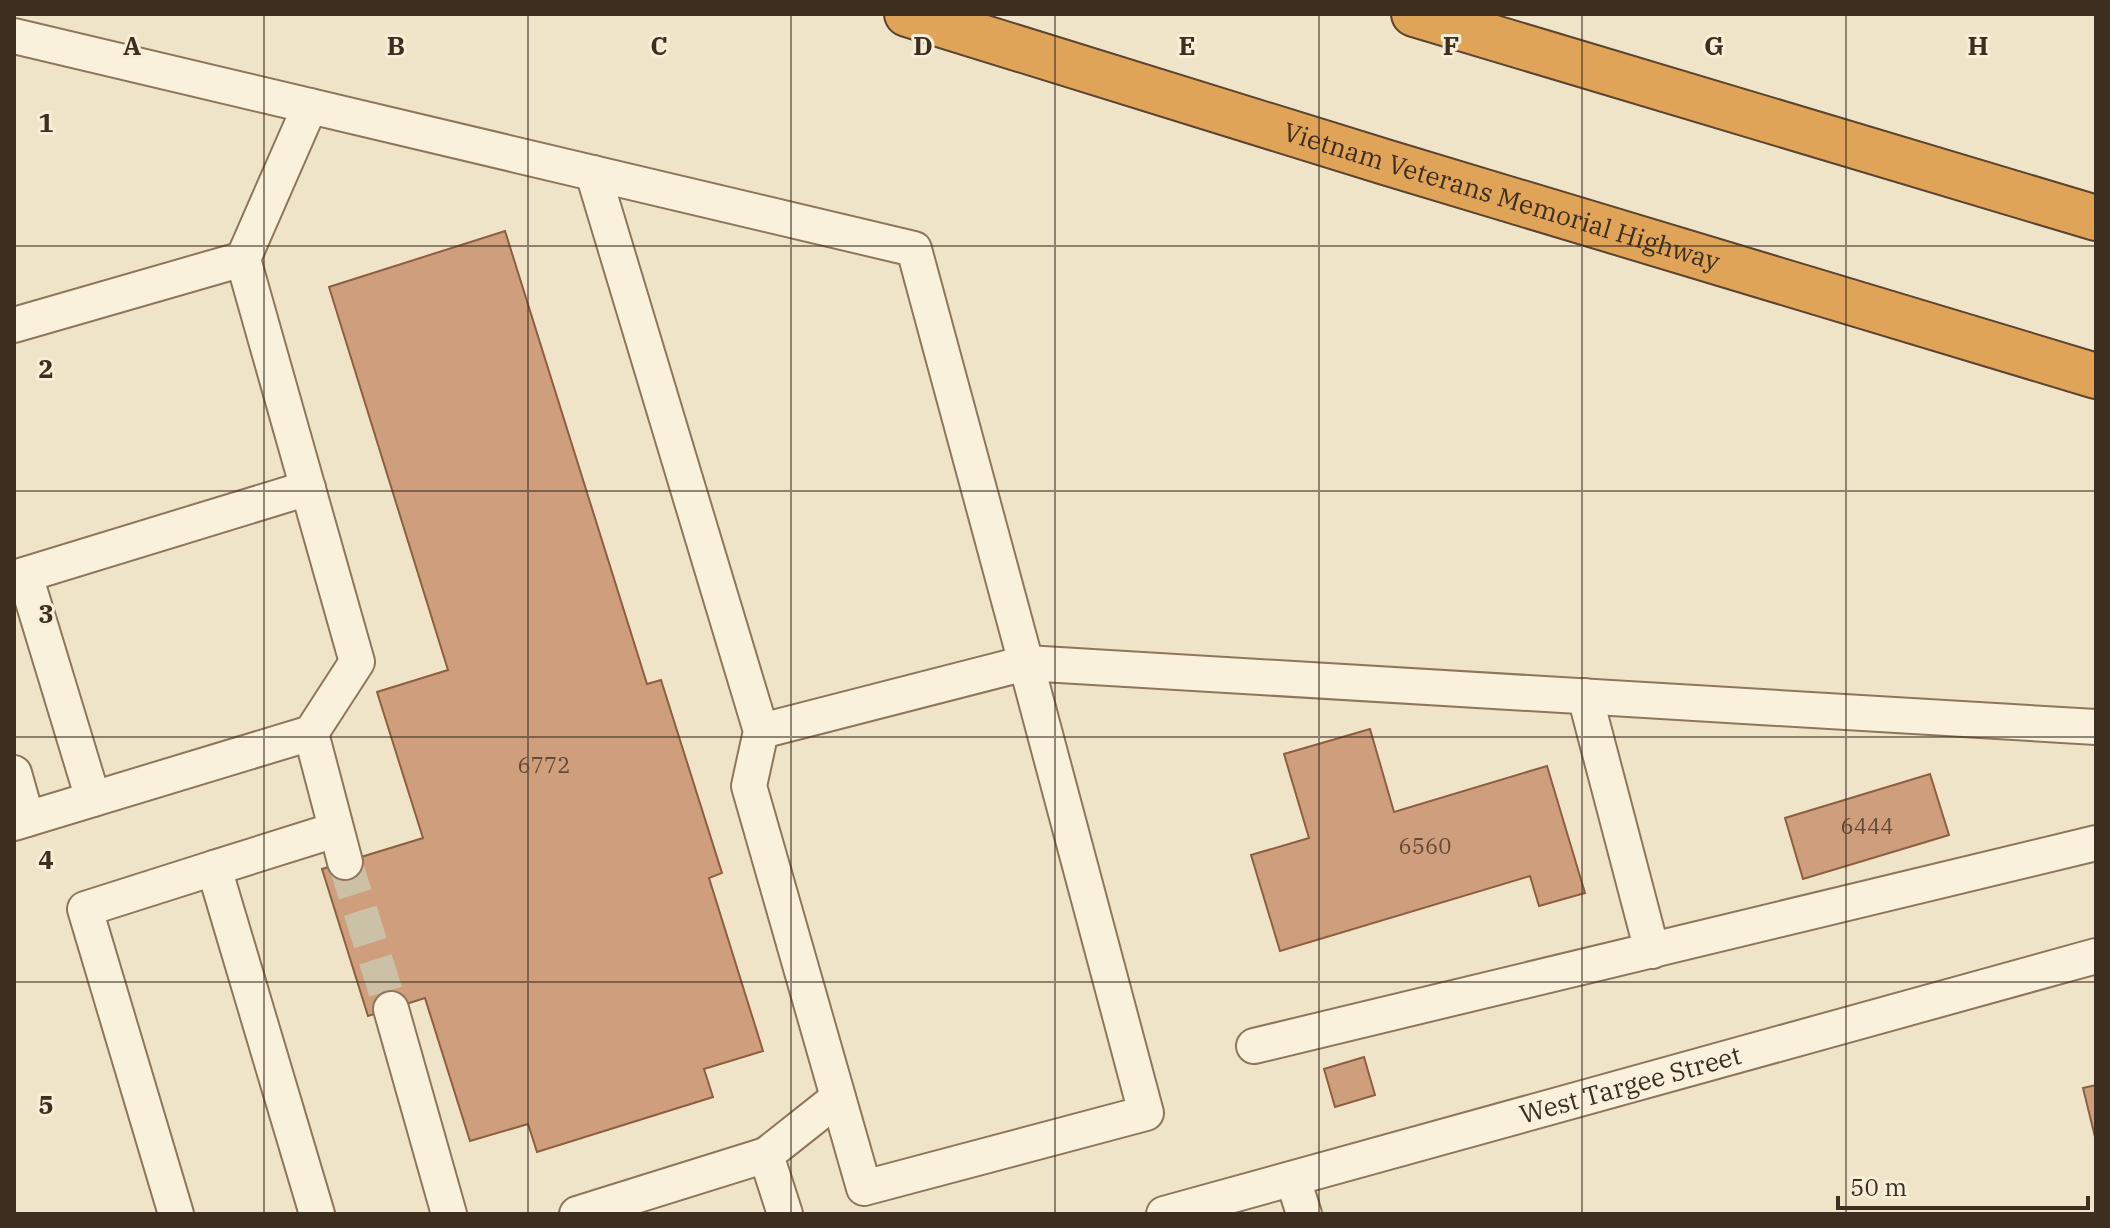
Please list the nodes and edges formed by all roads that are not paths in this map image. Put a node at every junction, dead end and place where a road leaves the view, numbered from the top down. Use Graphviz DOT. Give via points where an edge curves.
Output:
graph roads {
  1 [pos="907,14"];
  2 [pos="1414,14"];
  3 [pos="14,36"];
  4 [pos="310,106"];
  5 [pos="593,173"];
  6 [pos="2096,218"];
  7 [pos="243,259"];
  8 [pos="14,325"];
  9 [pos="2096,376"];
  10 [pos="308,488"];
  11 [pos="20,576"];
  12 [pos="1026,663"];
  13 [pos="1585,696"];
  14 [pos="2096,727"];
  15 [pos="761,731"];
  16 [pos="311,733"];
  17 [pos="14,773"];
  18 [pos="93,799"];
  19 [pos="20,821"];
  20 [pos="2096,843"];
  21 [pos="214,868"];
  22 [pos="1652,951"];
  23 [pos="2096,956"];
  24 [pos="391,1009"];
  25 [pos="1254,1046"];
  26 [pos="838,1098"];
  27 [pos="766,1155"];
  28 [pos="1293,1179"];
  29 [pos="176,1214"];
  30 [pos="317,1214"];
  31 [pos="449,1214"];
  32 [pos="577,1214"];
  33 [pos="785,1214"];
  34 [pos="1164,1214"];
  35 [pos="1304,1214"];
  1 -- 9 [label="highway, Vietnam Veterans Memorial Highway"];
  2 -- 6 [label="highway"];
  3 -- 4 [label="street"];
  4 -- 5 [label="street"];
  4 -- 7 [label="street"];
  5 -- 12 [label="street" via="914,249"];
  5 -- 15 [label="street"];
  7 -- 8 [label="street"];
  7 -- 10 [label="street"];
  10 -- 11 [label="street"];
  10 -- 16 [label="street" via="357,662"];
  11 -- 18 [label="street"];
  12 -- 13 [label="street"];
  12 -- 15 [label="street"];
  12 -- 26 [label="street" via="1146,1113 864,1188"];
  13 -- 14 [label="street"];
  13 -- 22 [label="street"];
  15 -- 26 [label="street" via="749,786"];
  16 -- 18 [label="street"];
  16 -- 21 [label="street" via="340,846"];
  17 -- 19 [label="street"];
  18 -- 19 [label="street"];
  20 -- 22 [label="street"];
  21 -- 29 [label="street" via="85,909"];
  21 -- 30 [label="street"];
  22 -- 25 [label="street"];
  23 -- 28 [label="street, West Targee Street"];
  24 -- 31 [label="street"];
  26 -- 27 [label="street"];
  27 -- 32 [label="street"];
  27 -- 33 [label="street"];
  28 -- 34 [label="street, West Targee Street"];
  28 -- 35 [label="street"];
}
